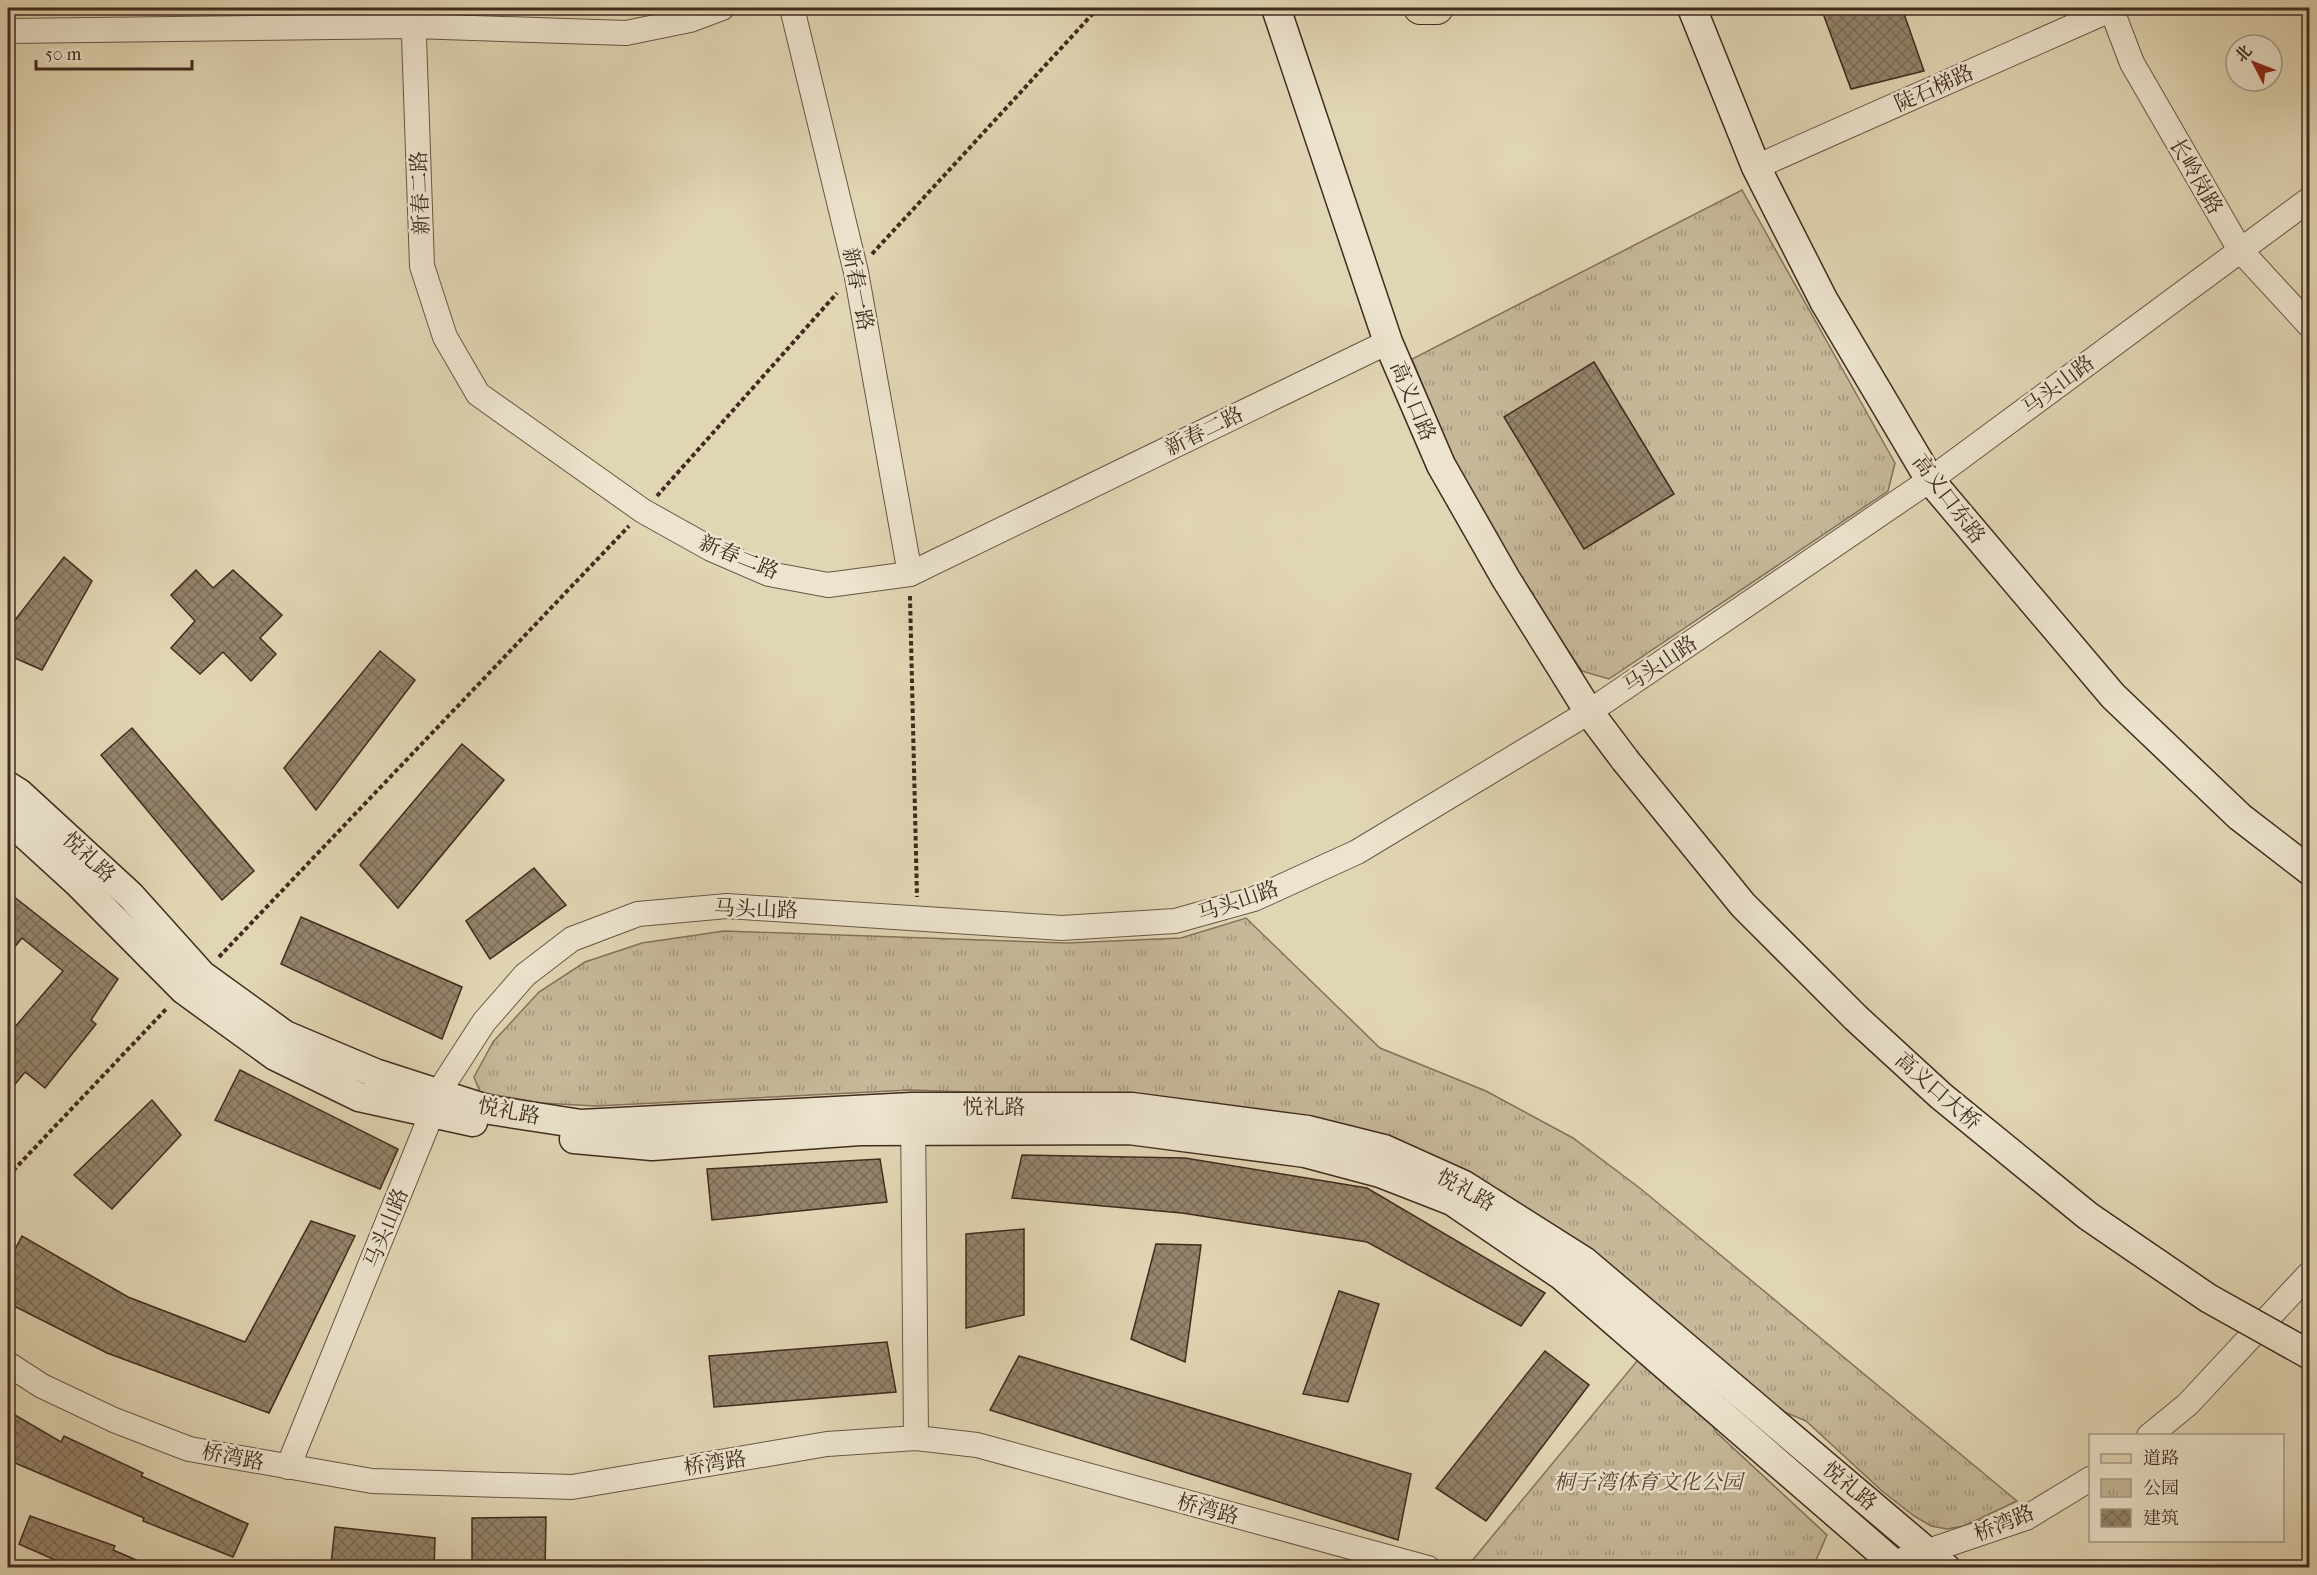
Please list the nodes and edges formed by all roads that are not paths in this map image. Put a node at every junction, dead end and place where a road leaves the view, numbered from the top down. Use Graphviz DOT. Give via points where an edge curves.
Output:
graph roads {
  1 [pos="722,8"];
  2 [pos="792,8"];
  3 [pos="1276,8"];
  4 [pos="1420,8"];
  5 [pos="1437,8"];
  6 [pos="1692,8"];
  7 [pos="2111,8"];
  8 [pos="413,17"];
  9 [pos="8,31"];
  10 [pos="1756,168"];
  11 [pos="2310,199"];
  12 [pos="2240,250"];
  13 [pos="2310,326"];
  14 [pos="1388,342"];
  15 [pos="1930,480"];
  16 [pos="910,574"];
  17 [pos="1589,712"];
  18 [pos="1624,760"];
  19 [pos="8,778"];
  20 [pos="8,786"];
  21 [pos="35,808"];
  22 [pos="8,819"];
  23 [pos="8,835"];
  24 [pos="2310,871"];
  25 [pos="78,883"];
  26 [pos="435,1103"];
  27 [pos="913,1119"];
  28 [pos="2310,1273"];
  29 [pos="2310,1355"];
  30 [pos="8,1364"];
  31 [pos="2152,1434"];
  32 [pos="916,1438"];
  33 [pos="288,1467"];
  34 [pos="2089,1480"];
  35 [pos="1937,1560"];
  36 [pos="1891,1566"];
  37 [pos="1428,1568"];
  1 -- 8 [label="street" via="690,20 626,33"];
  2 -- 16 [label="street, 新春一路" via="856,272"];
  3 -- 14 [label="main road, 高义口路"];
  4 -- 5 [label="main road"];
  6 -- 10 [label="main road, 高义口东路"];
  7 -- 10 [label="street, 陡石梯路"];
  7 -- 12 [label="street, 长岭岗路" via="2132,63"];
  8 -- 9 [label="street"];
  8 -- 16 [label="street, 新春二路" via="422,266 445,337 478,394 643,511 711,549 769,574 828,585"];
  10 -- 15 [label="main road, 高义口东路" via="1824,301"];
  11 -- 12 [label="street, 马头山路"];
  12 -- 13 [label="street, 长岭岗路"];
  12 -- 15 [label="street, 马头山路"];
  14 -- 16 [label="street, 新春二路"];
  14 -- 17 [label="main road, 高义口路" via="1441,465"];
  15 -- 17 [label="street, 马头山路"];
  15 -- 24 [label="main road, 高义口东路" via="2113,696 2240,817"];
  17 -- 18 [label="main road, 高义口路"];
  17 -- 26 [label="street, 马头山路" via="1357,852 1254,899 1175,921 1074,927 727,906 638,914 572,939 525,975 484,1022"];
  18 -- 29 [label="main road, 高义口大桥, bridge" via="1743,905 1941,1096 2088,1216 2208,1298"];
  19 -- 21 [label="main road"];
  20 -- 21 [label="main road, 悦礼路"];
  21 -- 26 [label="main road, 悦礼路" via="131,896 202,975 285,1035"];
  22 -- 25 [label="main road, 悦礼路"];
  23 -- 25 [label="main road"];
  25 -- 26 [label="main road, 悦礼路" via="184,990 274,1056 358,1097"];
  26 -- 27 [label="main road, 悦礼路" via="538,1136 652,1146 860,1131"];
  26 -- 33 [label="street, 马头山路"];
  27 -- 32 [label="street"];
  27 -- 35 [label="main road, 悦礼路" via="1132,1107 1308,1130 1383,1149 1464,1185 1584,1261"];
  27 -- 36 [label="main road, 悦礼路" via="1129,1130 1305,1153 1380,1173 1452,1201 1562,1276"];
  28 -- 31 [label="street" via="2188,1404"];
  30 -- 33 [label="street, 桥湾路" via="42,1386 114,1420 189,1449"];
  32 -- 33 [label="street, 桥湾路" via="827,1444 572,1487 372,1481"];
  32 -- 37 [label="street, 桥湾路" via="976,1445"];
  34 -- 35 [label="street, 桥湾路" via="2026,1518"];
  35 -- 36 [label="street, 桥湾路"];
}
